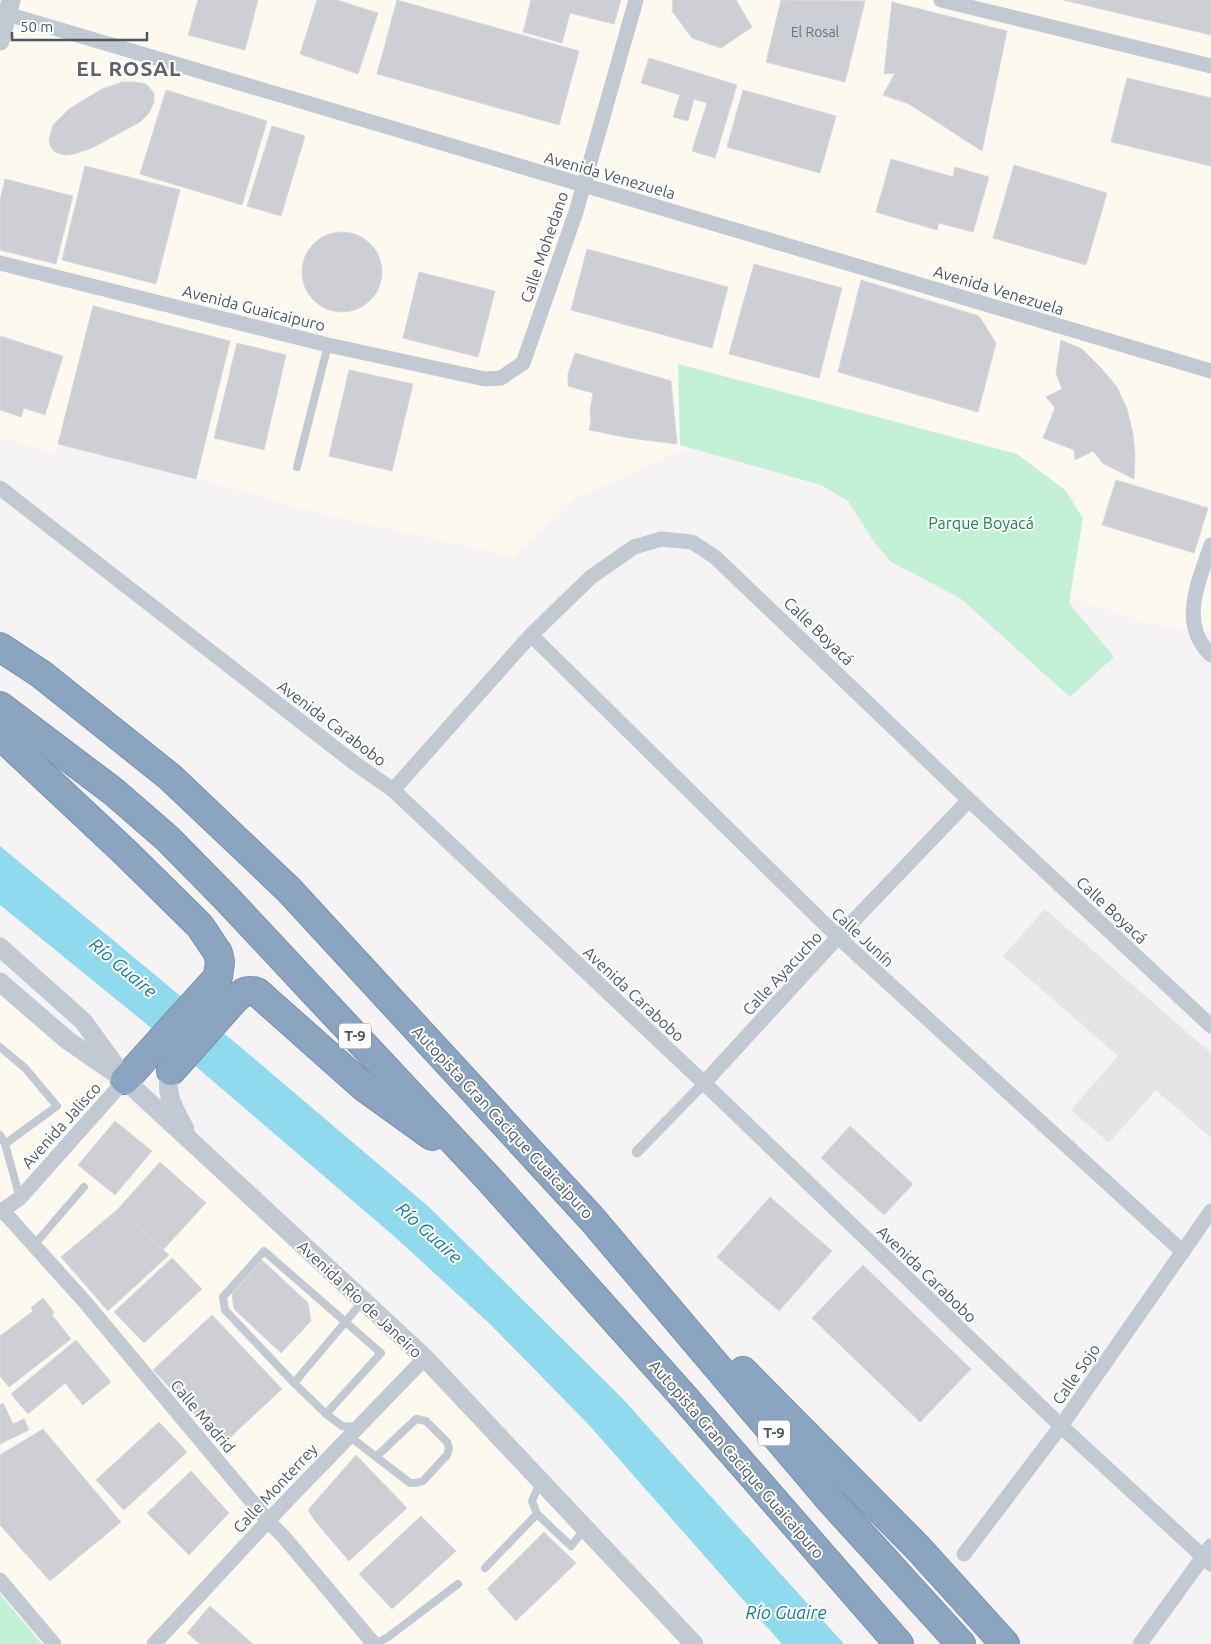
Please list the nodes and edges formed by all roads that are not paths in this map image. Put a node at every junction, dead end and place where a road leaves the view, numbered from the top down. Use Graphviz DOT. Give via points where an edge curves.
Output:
graph roads {
  1 [pos="636,0"];
  2 [pos="948,1"];
  3 [pos="6,9"];
  4 [pos="0,41"];
  5 [pos="1211,66"];
  6 [pos="583,186"];
  7 [pos="0,263"];
  8 [pos="328,345"];
  9 [pos="1211,371"];
  10 [pos="501,378"];
  11 [pos="297,467"];
  12 [pos="0,488"];
  13 [pos="1211,546"];
  14 [pos="531,635"];
  15 [pos="0,647"];
  16 [pos="1211,655"];
  17 [pos="0,706"];
  18 [pos="0,736"];
  19 [pos="393,790"];
  20 [pos="969,800"];
  21 [pos="838,938"];
  22 [pos="0,947"];
  23 [pos="0,982"];
  24 [pos="1211,1026"];
  25 [pos="0,1047"];
  26 [pos="171,1071"];
  27 [pos="125,1080"];
  28 [pos="704,1084"];
  29 [pos="0,1135"];
  30 [pos="5,1144"];
  31 [pos="195,1145"];
  32 [pos="637,1152"];
  33 [pos="489,1179"];
  34 [pos="84,1187"];
  35 [pos="20,1198"];
  36 [pos="1211,1211"];
  37 [pos="1,1212"];
  38 [pos="592,1219"];
  39 [pos="34,1245"];
  40 [pos="1183,1252"];
  41 [pos="363,1301"];
  42 [pos="346,1322"];
  43 [pos="425,1358"];
  44 [pos="294,1383"];
  45 [pos="326,1414"];
  46 [pos="1061,1426"];
  47 [pos="353,1431"];
  48 [pos="376,1457"];
  49 [pos="540,1482"];
  50 [pos="537,1514"];
  51 [pos="268,1521"];
  52 [pos="585,1529"];
  53 [pos="964,1554"];
  54 [pos="1208,1556"];
  55 [pos="485,1568"];
  56 [pos="0,1580"];
  57 [pos="458,1584"];
  58 [pos="54,1644"];
  59 [pos="154,1644"];
  60 [pos="374,1644"];
  61 [pos="694,1644"];
  62 [pos="899,1644"];
  63 [pos="961,1644"];
  64 [pos="1005,1644"];
  65 [pos="1140,1644"];
  1 -- 6 [label="street, Calle Mohedano"];
  2 -- 5 [label="street"];
  3 -- 4 [label="street"];
  3 -- 6 [label="street, Avenida Venezuela"];
  6 -- 9 [label="street, Avenida Venezuela"];
  6 -- 10 [label="street, Calle Mohedano" via="523,363"];
  7 -- 8 [label="street, Avenida Guaicaipuro"];
  8 -- 10 [label="street, Avenida Guaicaipuro" via="486,379"];
  8 -- 11 [label="lane"];
  12 -- 19 [label="street, Avenida Carabobo"];
  13 -- 16 [label="street" via="1192,617 1200,641"];
  14 -- 19 [label="street, Calle Boyacá"];
  14 -- 20 [label="street, Calle Boyacá" via="591,576 634,547 661,539 692,542 715,557"];
  14 -- 21 [label="street, Calle Junín"];
  15 -- 38 [label="highway, Autopista Gran Cacique Guaicaipuro / T-9" via="41,674 170,777 289,890"];
  17 -- 33 [label="highway, Autopista Gran Cacique Guaicaipuro / T-9" via="114,792 168,839"];
  18 -- 27 [label="highway" via="200,926 218,953 218,977"];
  19 -- 28 [label="street, Avenida Carabobo"];
  20 -- 21 [label="street, Calle Ayacucho"];
  20 -- 24 [label="street, Calle Boyacá"];
  21 -- 28 [label="street, Calle Ayacucho"];
  21 -- 40 [label="street, Calle Junín"];
  22 -- 27 [label="street" via="83,1021"];
  23 -- 27 [label="street, Avenida Río de Janeiro" via="67,1040"];
  25 -- 30 [label="lane" via="25,1068 57,1106"];
  26 -- 31 [label="street, T-9" via="168,1080 170,1098"];
  26 -- 33 [label="highway, T-9" via="235,999 244,991 257,992 364,1087"];
  27 -- 31 [label="street, Avenida Río de Janeiro"];
  27 -- 35 [label="street, Avenida Jalisco"];
  28 -- 32 [label="street"];
  28 -- 46 [label="street, Avenida Carabobo"];
  29 -- 30 [label="lane"];
  30 -- 35 [label="lane"];
  31 -- 41 [label="street, Avenida Río de Janeiro"];
  33 -- 62 [label="highway, Autopista Gran Cacique Guaicaipuro / T-9" via="684,1396"];
  34 -- 39 [label="lane"];
  35 -- 37 [label="street, Avenida Jalisco"];
  36 -- 40 [label="street, Calle Sojo"];
  37 -- 39 [label="street, Calle Madrid"];
  38 -- 63 [label="highway, Autopista Gran Cacique Guaicaipuro / T-9" via="831,1501"];
  38 -- 64 [label="highway" via="911,1541"];
  39 -- 51 [label="street, Calle Madrid"];
  40 -- 46 [label="street, Calle Sojo"];
  41 -- 42 [label="lane"];
  41 -- 43 [label="street, Avenida Río de Janeiro"];
  42 -- 44 [label="lane"];
  42 -- 44 [label="lane" via="264,1251 223,1297 225,1310"];
  42 -- 45 [label="lane" via="381,1353"];
  43 -- 47 [label="street, Calle Monterrey"];
  43 -- 49 [label="street, Avenida Río de Janeiro"];
  44 -- 45 [label="lane"];
  45 -- 47 [label="lane"];
  46 -- 53 [label="street, Calle Sojo"];
  46 -- 54 [label="street, Avenida Carabobo"];
  47 -- 48 [label="lane"];
  47 -- 51 [label="street, Calle Monterrey"];
  48 -- 48 [label="lane" via="410,1483 416,1483 423,1481 447,1455 449,1448 448,1442 426,1421 416,1419"];
  49 -- 50 [label="lane" via="532,1501"];
  49 -- 52 [label="street, Avenida Río de Janeiro"];
  50 -- 52 [label="lane" via="571,1546"];
  50 -- 55 [label="lane"];
  51 -- 59 [label="street, Calle Monterrey"];
  51 -- 60 [label="street, Calle Madrid"];
  52 -- 61 [label="street, Avenida Río de Janeiro"];
  54 -- 65 [label="street"];
  56 -- 58 [label="street"];
  57 -- 60 [label="lane"];
}
